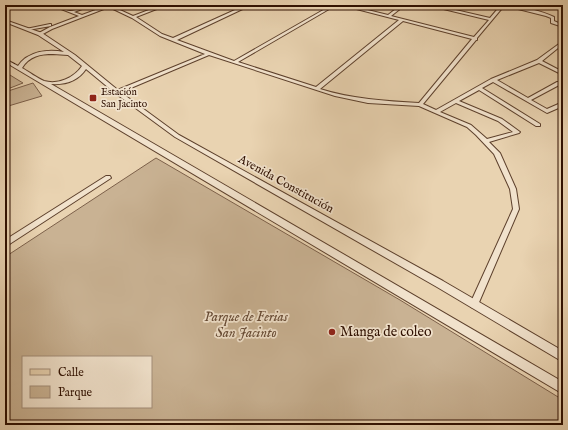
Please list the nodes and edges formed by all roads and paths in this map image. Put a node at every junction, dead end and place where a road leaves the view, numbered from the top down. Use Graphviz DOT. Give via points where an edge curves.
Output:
graph roads {
  1 [pos="53,5"];
  2 [pos="91,5"];
  3 [pos="165,5"];
  4 [pos="249,5"];
  5 [pos="334,5"];
  6 [pos="343,5"];
  7 [pos="394,5"];
  8 [pos="429,5"];
  9 [pos="111,6"];
  10 [pos="402,6"];
  11 [pos="75,16"];
  12 [pos="133,17"];
  13 [pos="388,17"];
  14 [pos="490,19"];
  15 [pos="402,20"];
  16 [pos="5,21"];
  17 [pos="563,26"];
  18 [pos="28,29"];
  19 [pos="40,34"];
  20 [pos="476,39"];
  21 [pos="173,40"];
  22 [pos="563,42"];
  23 [pos="209,54"];
  24 [pos="73,56"];
  25 [pos="235,62"];
  26 [pos="539,62"];
  27 [pos="7,63"];
  28 [pos="85,66"];
  29 [pos="19,68"];
  30 [pos="563,74"];
  31 [pos="493,80"];
  32 [pos="42,81"];
  33 [pos="559,84"];
  34 [pos="479,88"];
  35 [pos="317,89"];
  36 [pos="117,92"];
  37 [pos="528,100"];
  38 [pos="455,101"];
  39 [pos="563,104"];
  40 [pos="420,105"];
  41 [pos="436,112"];
  42 [pos="538,125"];
  43 [pos="486,141"];
  44 [pos="108,178"];
  45 [pos="5,244"];
  46 [pos="474,304"];
  47 [pos="563,357"];
  48 [pos="563,388"];
  1 -- 11 [label="street"];
  2 -- 11 [label="street"];
  3 -- 12 [label="street"];
  4 -- 21 [label="street"];
  5 -- 25 [label="street"];
  6 -- 13 [label="street"];
  7 -- 10 [label="street"];
  8 -- 14 [label="street"];
  9 -- 11 [label="street"];
  9 -- 12 [label="street"];
  10 -- 13 [label="street"];
  11 -- 18 [label="street"];
  11 -- 19 [label="street"];
  12 -- 21 [label="street"];
  13 -- 15 [label="street"];
  14 -- 17 [label="street" via="506,5 547,15 553,18 552,22"];
  14 -- 20 [label="street"];
  15 -- 20 [label="street"];
  15 -- 35 [label="street"];
  16 -- 18 [label="street, Avenida Constitución"];
  18 -- 19 [label="street, Avenida Constitución"];
  19 -- 24 [label="street, Avenida Constitución"];
  20 -- 40 [label="street"];
  21 -- 23 [label="street"];
  22 -- 26 [label="street"];
  23 -- 25 [label="street"];
  23 -- 36 [label="street"];
  24 -- 28 [label="street, Avenida Constitución"];
  24 -- 29 [label="street" via="44,52 25,60"];
  25 -- 35 [label="street"];
  26 -- 30 [label="street"];
  26 -- 31 [label="street"];
  27 -- 29 [label="street"];
  28 -- 32 [label="street" via="74,79 58,83"];
  28 -- 36 [label="street, Avenida Constitución"];
  29 -- 32 [label="street"];
  31 -- 34 [label="street"];
  31 -- 37 [label="street"];
  32 -- 48 [label="street"];
  33 -- 37 [label="street"];
  34 -- 38 [label="street"];
  34 -- 42 [label="street"];
  35 -- 40 [label="street" via="353,99"];
  36 -- 46 [label="street, Avenida Constitución" via="177,136"];
  37 -- 39 [label="street" via="548,112"];
  38 -- 41 [label="street"];
  38 -- 43 [label="street" via="500,120 517,132"];
  40 -- 41 [label="street"];
  41 -- 43 [label="street" via="469,126"];
  43 -- 46 [label="street" via="497,153 513,189 516,209"];
  44 -- 45 [label="street"];
  46 -- 47 [label="street, Avenida Constitución"];
}
